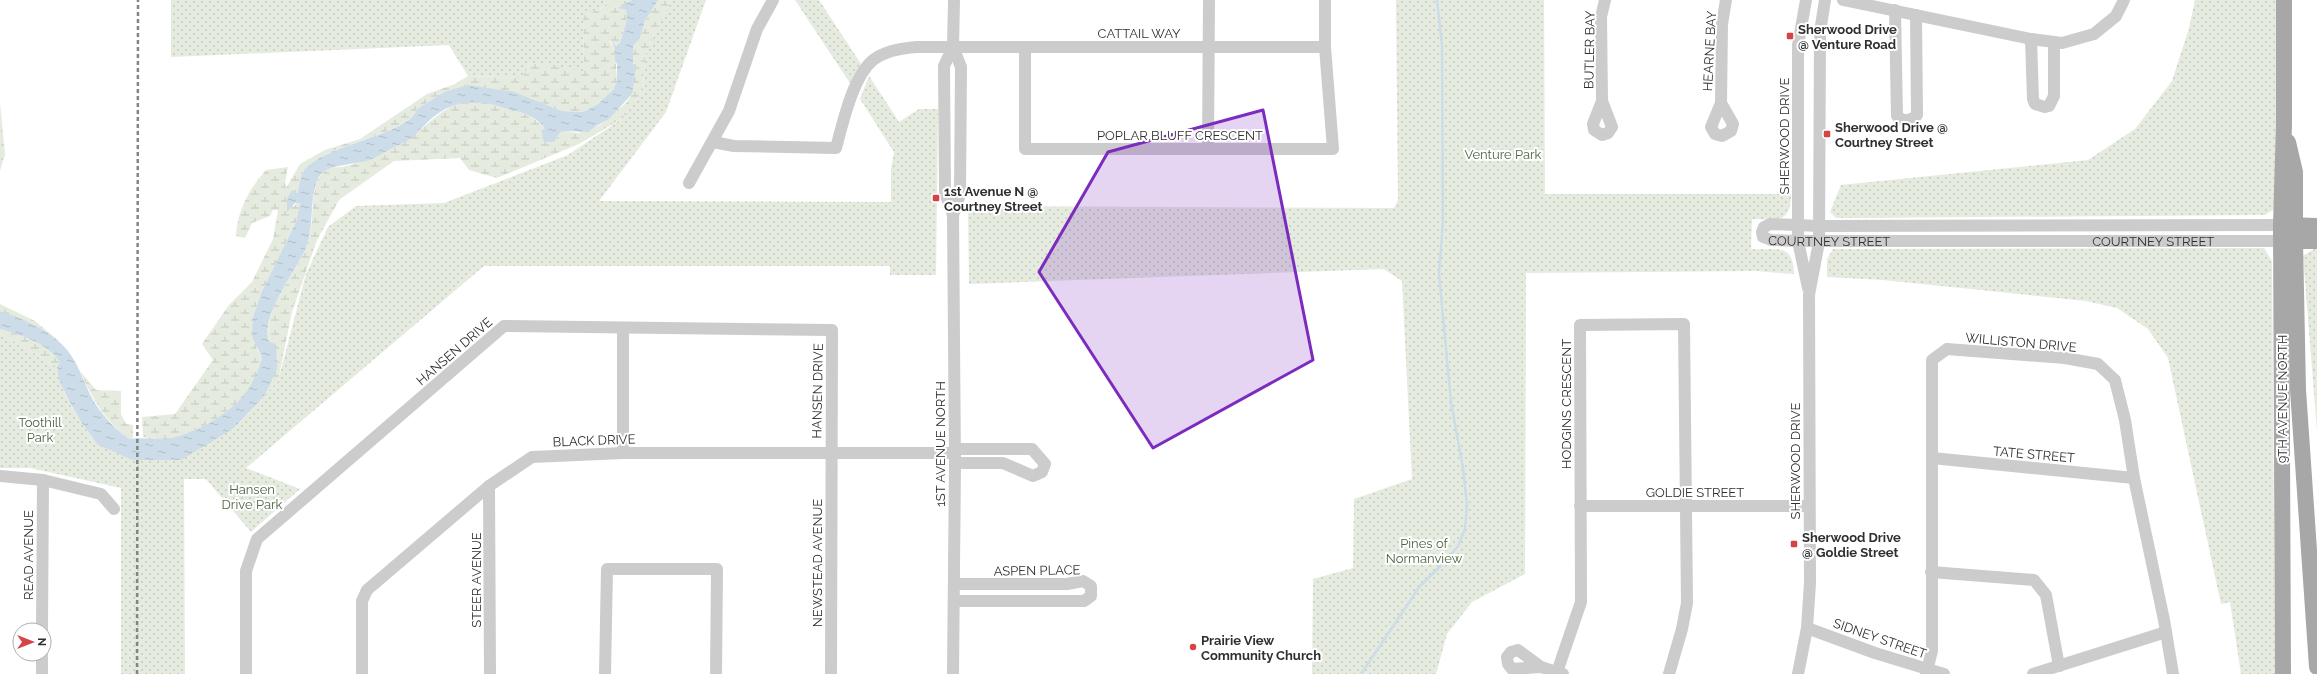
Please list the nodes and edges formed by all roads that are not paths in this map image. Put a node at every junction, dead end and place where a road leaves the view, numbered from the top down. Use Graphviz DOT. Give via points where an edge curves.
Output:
graph roads {
  1 [pos="773,0"];
  2 [pos="954,0"];
  3 [pos="1209,0"];
  4 [pos="1324,0"];
  5 [pos="1605,0"];
  6 [pos="1726,0"];
  7 [pos="1806,0"];
  8 [pos="1825,0"];
  9 [pos="1843,0"];
  10 [pos="2124,0"];
  11 [pos="2284,0"];
  12 [pos="1895,10"];
  13 [pos="1916,15"];
  14 [pos="2031,39"];
  15 [pos="2054,42"];
  16 [pos="953,47"];
  17 [pos="1025,47"];
  18 [pos="1208,47"];
  19 [pos="1325,47"];
  20 [pos="1602,101"];
  21 [pos="1721,103"];
  22 [pos="713,142"];
  23 [pos="1208,148"];
  24 [pos="689,183"];
  25 [pos="953,215"];
  26 [pos="1798,225"];
  27 [pos="2288,225"];
  28 [pos="1819,226"];
  29 [pos="2317,226"];
  30 [pos="1798,241"];
  31 [pos="2288,241"];
  32 [pos="2317,241"];
  33 [pos="1819,242"];
  34 [pos="1809,295"];
  35 [pos="623,329"];
  36 [pos="830,452"];
  37 [pos="623,453"];
  38 [pos="955,455"];
  39 [pos="1932,458"];
  40 [pos="0,476"];
  41 [pos="2134,478"];
  42 [pos="43,480"];
  43 [pos="489,486"];
  44 [pos="1686,505"];
  45 [pos="1580,506"];
  46 [pos="1809,506"];
  47 [pos="114,509"];
  48 [pos="1931,572"];
  49 [pos="954,584"];
  50 [pos="954,601"];
  51 [pos="42,622"];
  52 [pos="1807,628"];
  53 [pos="2166,632"];
  54 [pos="42,662"];
  55 [pos="2059,666"];
  56 [pos="1541,667"];
  57 [pos="2317,667"];
  58 [pos="1927,672"];
  59 [pos="1560,673"];
  60 [pos="42,674"];
  61 [pos="246,674"];
  62 [pos="362,674"];
  63 [pos="490,674"];
  64 [pos="605,674"];
  65 [pos="716,674"];
  66 [pos="831,674"];
  67 [pos="953,674"];
  68 [pos="1669,674"];
  69 [pos="1798,674"];
  70 [pos="1944,674"];
  71 [pos="2032,674"];
  72 [pos="2173,674"];
  73 [pos="2283,674"];
  1 -- 22 [label="street" via="757,29 729,111"];
  2 -- 16 [label="street"];
  3 -- 18 [label="street"];
  4 -- 19 [label="street"];
  5 -- 20 [label="street, BUTLER BAY" via="1601,17"];
  6 -- 21 [label="street, HEARNE BAY" via="1722,24"];
  7 -- 26 [label="street, SHERWOOD DRIVE" via="1798,45"];
  8 -- 28 [label="street, SHERWOOD DRIVE" via="1820,32"];
  9 -- 12 [label="street"];
  10 -- 15 [label="street" via="2116,16 2094,34 2062,43"];
  11 -- 27 [label="main road, 9TH AVENUE NORTH" via="2284,124"];
  12 -- 13 [label="street"];
  12 -- 13 [label="street" via="1897,116 1906,120 1912,120 1917,115"];
  13 -- 14 [label="street"];
  14 -- 15 [label="street"];
  14 -- 15 [label="street" via="2033,99 2035,104 2045,108 2050,106 2054,96"];
  16 -- 17 [label="street, CATTAIL WAY"];
  16 -- 22 [label="street, CATTAIL WAY" via="917,46 897,49 873,60 859,78 850,99 836,148 734,146"];
  16 -- 25 [label="street" via="961,68 960,194"];
  16 -- 25 [label="street" via="944,66 945,193"];
  17 -- 18 [label="street, CATTAIL WAY"];
  17 -- 23 [label="street, POPLAR BLUFF CRESCENT" via="1025,148"];
  18 -- 19 [label="street, CATTAIL WAY"];
  18 -- 23 [label="street"];
  19 -- 23 [label="street, POPLAR BLUFF CRESCENT" via="1333,148"];
  22 -- 24 [label="street"];
  25 -- 38 [label="street, 1ST AVENUE NORTH"];
  26 -- 28 [label="street, COURTNEY STREET"];
  26 -- 30 [label="street, SHERWOOD DRIVE"];
  26 -- 30 [label="street, COURTNEY STREET" via="1770,224 1764,227 1762,232 1763,237 1771,240"];
  27 -- 28 [label="street, COURTNEY STREET"];
  27 -- 29 [label="main road, COURTNEY STREET"];
  27 -- 31 [label="main road, 9TH AVENUE NORTH"];
  28 -- 33 [label="street, SHERWOOD DRIVE"];
  30 -- 33 [label="street, COURTNEY STREET"];
  30 -- 34 [label="street, SHERWOOD DRIVE"];
  31 -- 32 [label="main road, COURTNEY STREET"];
  31 -- 33 [label="street, COURTNEY STREET"];
  31 -- 57 [label="main road, 9TH AVENUE NORTH"];
  31 -- 73 [label="main road, 9TH AVENUE NORTH"];
  33 -- 34 [label="street, SHERWOOD DRIVE"];
  34 -- 46 [label="street, SHERWOOD DRIVE"];
  35 -- 36 [label="street, HANSEN DRIVE" via="832,330"];
  35 -- 37 [label="street"];
  35 -- 61 [label="street, HANSEN DRIVE" via="504,326 257,539 246,571"];
  36 -- 37 [label="street, BLACK DRIVE"];
  36 -- 38 [label="street, BLACK DRIVE"];
  36 -- 66 [label="street, NEWSTEAD AVENUE"];
  37 -- 43 [label="street, BLACK DRIVE" via="532,456"];
  38 -- 38 [label="street" via="1003,463 1033,476 1042,472 1045,464 1032,449"];
  38 -- 49 [label="street, 1ST AVENUE NORTH"];
  39 -- 41 [label="street, TATE STREET"];
  39 -- 41 [label="street, WILLISTON DRIVE" via="1932,360 1947,349 2065,358 2098,364 2115,380 2125,420"];
  39 -- 48 [label="street, WILLISTON DRIVE"];
  40 -- 42 [label="street"];
  41 -- 53 [label="street, WILLISTON DRIVE"];
  42 -- 47 [label="street" via="101,494"];
  42 -- 51 [label="street, READ AVENUE"];
  43 -- 62 [label="street, BLACK DRIVE" via="367,590 362,601"];
  43 -- 63 [label="street, STEER AVENUE"];
  44 -- 45 [label="street, GOLDIE STREET"];
  44 -- 45 [label="street, HODGINS CRESCENT" via="1684,324 1677,324 1580,325"];
  44 -- 46 [label="street, GOLDIE STREET"];
  44 -- 68 [label="street" via="1687,603"];
  45 -- 59 [label="street" via="1580,602"];
  46 -- 52 [label="street, SHERWOOD DRIVE" via="1810,583"];
  48 -- 55 [label="street" via="2034,580 2046,595"];
  48 -- 58 [label="street, WILLISTON DRIVE" via="1932,651"];
  49 -- 50 [label="street, 1ST AVENUE NORTH"];
  49 -- 50 [label="street, ASPEN PLACE" via="1067,584 1083,581 1091,586 1091,596 1084,601"];
  50 -- 67 [label="street, 1ST AVENUE NORTH"];
  52 -- 58 [label="street, SIDNEY STREET"];
  52 -- 69 [label="street, SHERWOOD DRIVE"];
  53 -- 55 [label="street"];
  53 -- 72 [label="street, WILLISTON DRIVE"];
  54 -- 60 [label="street"];
  55 -- 71 [label="street"];
  56 -- 59 [label="street"];
  58 -- 70 [label="street, SIDNEY STREET"];
  64 -- 65 [label="street" via="607,569 717,569"];
}
